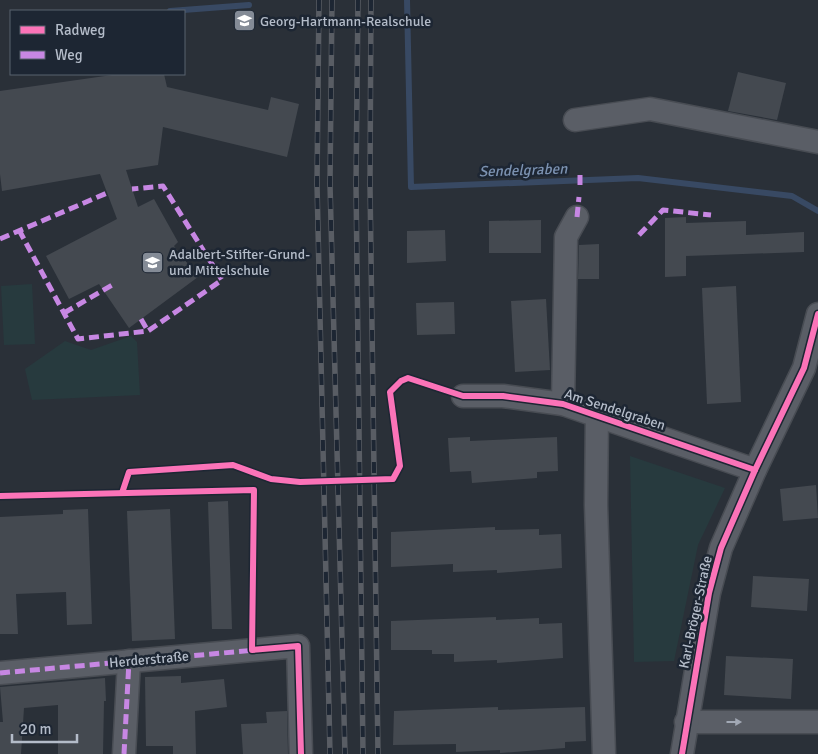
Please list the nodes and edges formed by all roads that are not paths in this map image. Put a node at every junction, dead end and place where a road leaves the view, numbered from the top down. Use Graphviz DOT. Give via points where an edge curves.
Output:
graph roads {
  1 [pos="575,120"];
  2 [pos="818,142"];
  3 [pos="577,217"];
  4 [pos="818,314"];
  5 [pos="811,368"];
  6 [pos="463,396"];
  7 [pos="563,404"];
  8 [pos="597,414"];
  9 [pos="754,470"];
  10 [pos="129,661"];
  11 [pos="0,672"];
  12 [pos="686,722"];
  13 [pos="818,722"];
  14 [pos="124,754"];
  15 [pos="301,754"];
  16 [pos="604,754"];
  17 [pos="682,754"];
  1 -- 2 [label="street" via="650,109"];
  3 -- 7 [label="street, Am Sendelgraben" via="566,237"];
  4 -- 5 [label="street, Karl-Bröger-Straße"];
  5 -- 9 [label="street, Karl-Bröger-Straße"];
  6 -- 7 [label="street, Am Sendelgraben" via="503,396"];
  7 -- 8 [label="street, Am Sendelgraben"];
  8 -- 9 [label="street, Am Sendelgraben"];
  8 -- 16 [label="street" via="596,505"];
  9 -- 12 [label="street, Karl-Bröger-Straße" via="721,548 709,593"];
  10 -- 11 [label="street, Herderstraße"];
  10 -- 14 [label="street"];
  10 -- 15 [label="street, Herderstraße" via="298,646"];
  12 -- 13 [label="street, one-way"];
  12 -- 17 [label="street, Karl-Bröger-Straße"];
}
